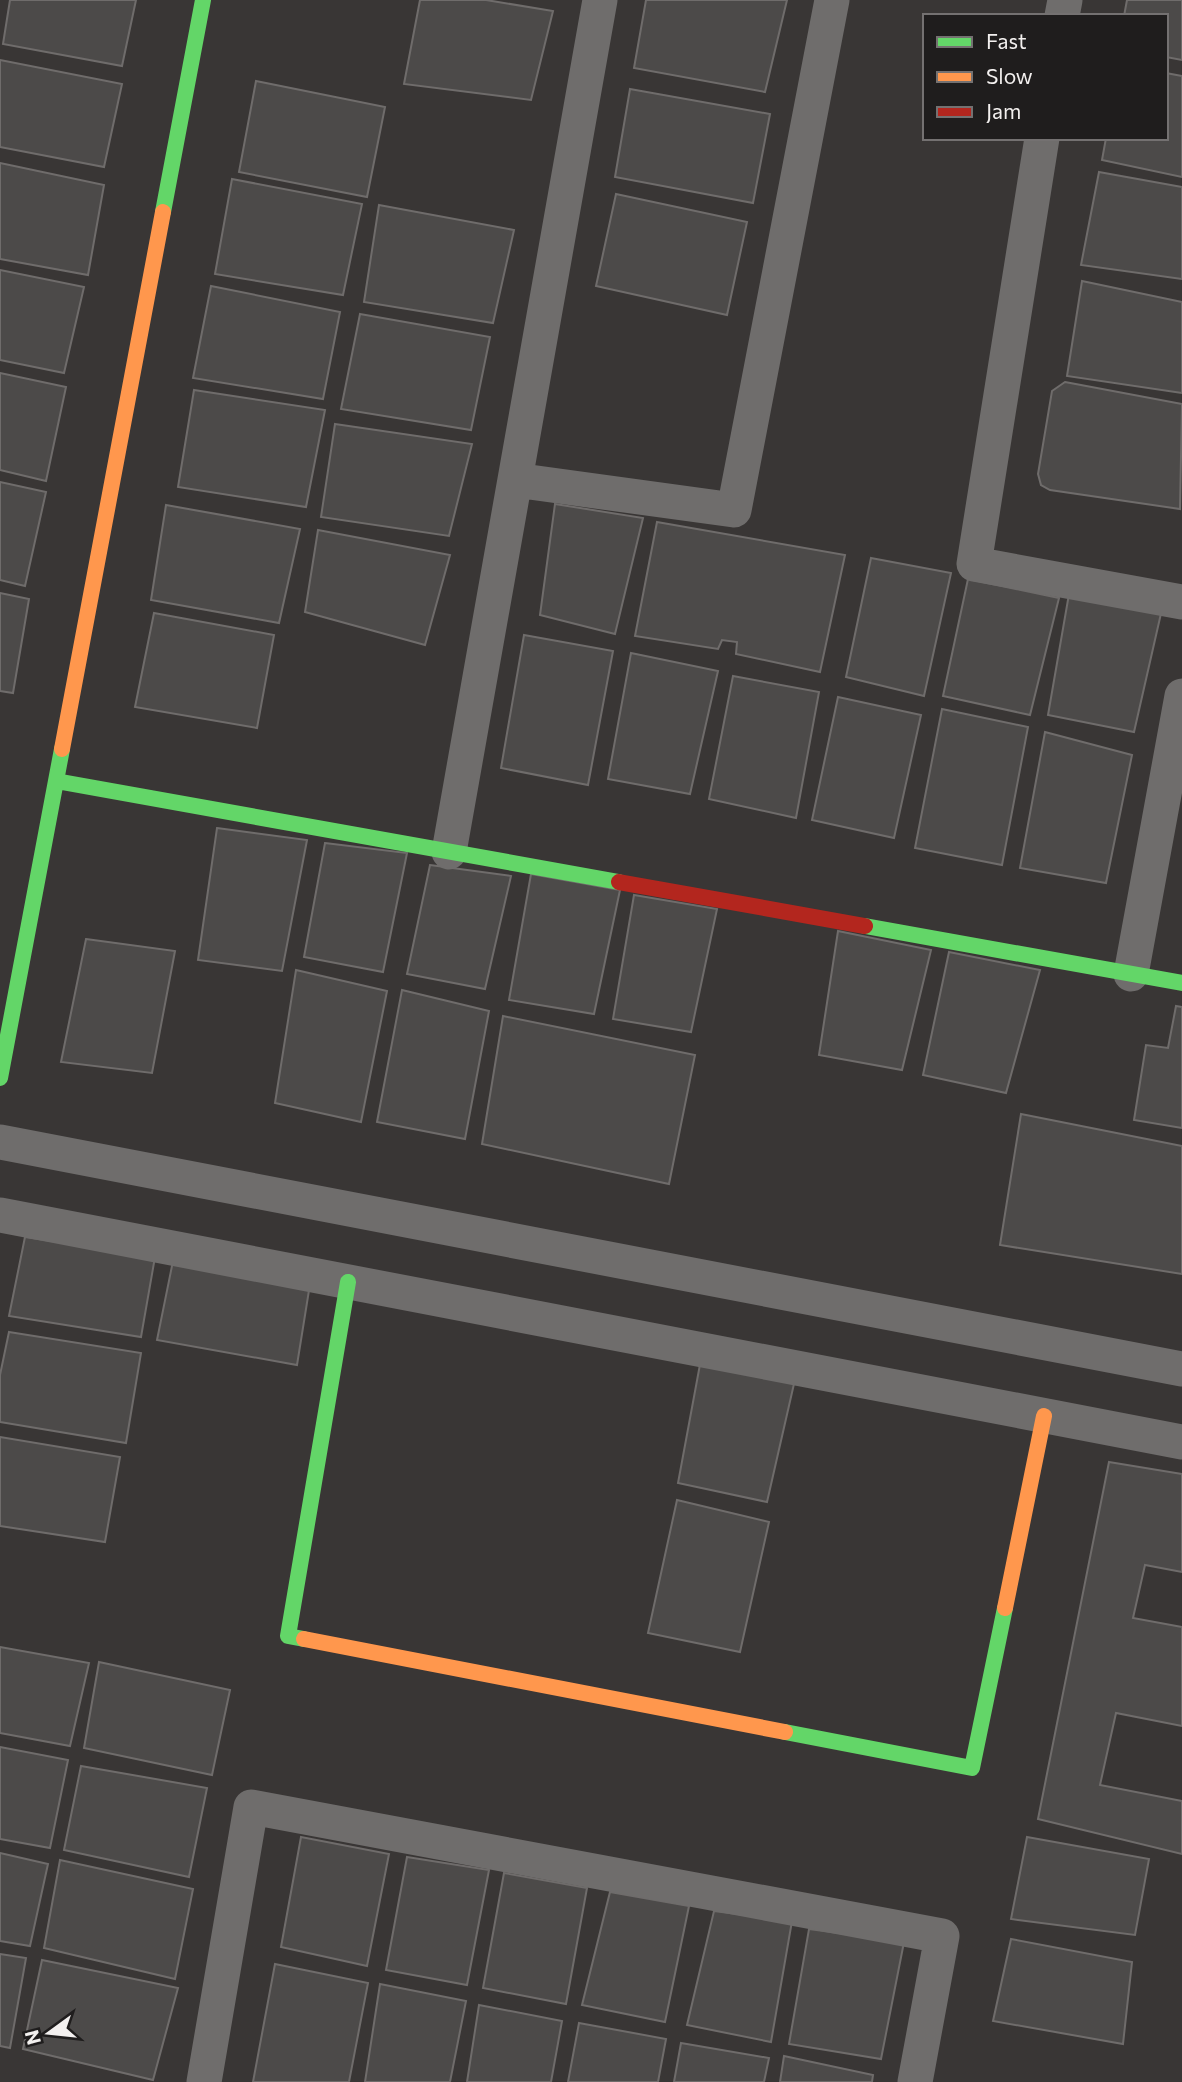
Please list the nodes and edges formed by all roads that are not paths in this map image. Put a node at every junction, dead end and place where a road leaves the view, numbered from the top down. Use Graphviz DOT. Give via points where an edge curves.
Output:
graph roads {
  1 [pos="203,0"];
  2 [pos="600,0"];
  3 [pos="832,0"];
  4 [pos="1042,140"];
  5 [pos="515,480"];
  6 [pos="1182,602"];
  7 [pos="1182,696"];
  8 [pos="56,781"];
  9 [pos="449,852"];
  10 [pos="1131,974"];
  11 [pos="1182,983"];
  12 [pos="0,1078"];
  13 [pos="0,1142"];
  14 [pos="0,1214"];
  15 [pos="348,1282"];
  16 [pos="1182,1369"];
  17 [pos="1044,1416"];
  18 [pos="1182,1442"];
  19 [pos="204,2082"];
  20 [pos="915,2082"];
  1 -- 8 [label="street"];
  2 -- 5 [label="street"];
  3 -- 5 [label="street" via="734,510"];
  4 -- 6 [label="street" via="974,564"];
  5 -- 9 [label="street"];
  7 -- 10 [label="street"];
  8 -- 9 [label="street"];
  8 -- 12 [label="street"];
  9 -- 10 [label="street"];
  10 -- 11 [label="street"];
  13 -- 16 [label="street"];
  14 -- 15 [label="street"];
  15 -- 17 [label="street"];
  15 -- 17 [label="street" via="288,1636 972,1768"];
  17 -- 18 [label="street"];
  19 -- 20 [label="street" via="251,1807 942,1936"];
}
